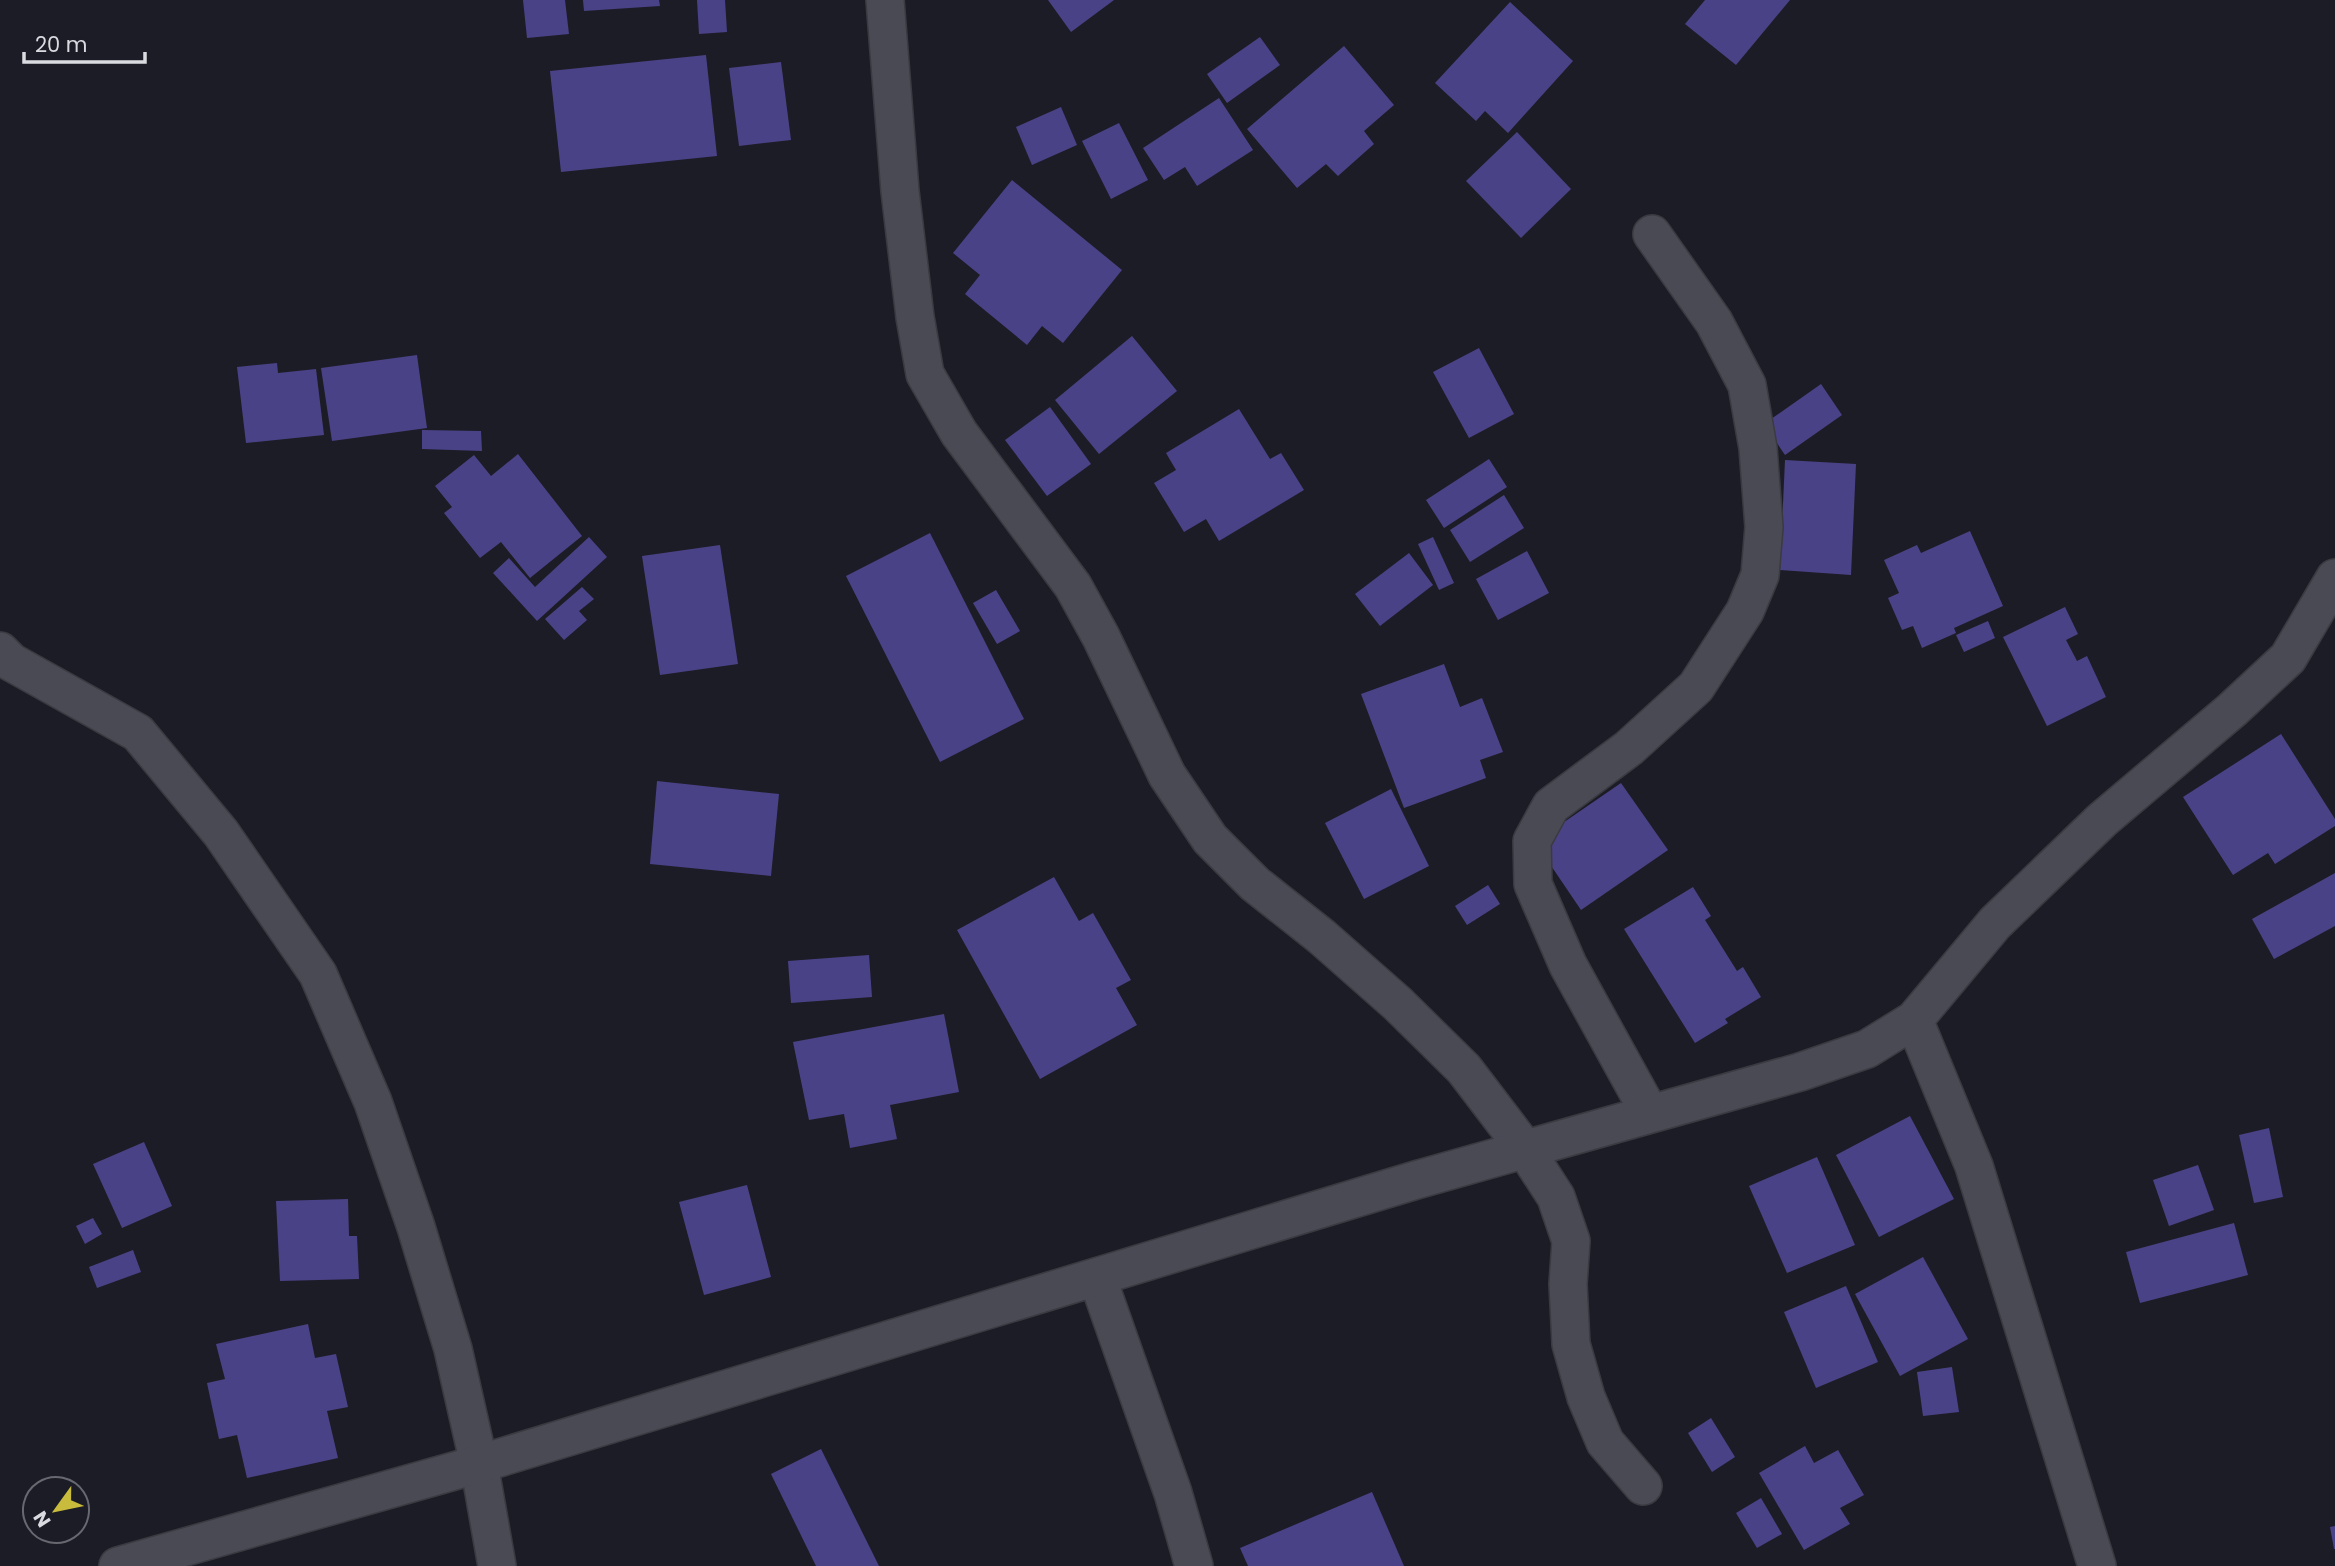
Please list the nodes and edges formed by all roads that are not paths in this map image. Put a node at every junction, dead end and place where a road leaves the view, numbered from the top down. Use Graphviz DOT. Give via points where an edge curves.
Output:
graph roads {
  1 [pos="885,0"];
  2 [pos="1652,234"];
  3 [pos="2335,578"];
  4 [pos="0,651"];
  5 [pos="1914,1020"];
  6 [pos="1649,1112"];
  7 [pos="1525,1149"];
  8 [pos="1097,1278"];
  9 [pos="479,1464"];
  10 [pos="1643,1486"];
  11 [pos="118,1566"];
  12 [pos="497,1566"];
  13 [pos="1194,1566"];
  14 [pos="2097,1566"];
  1 -- 7 [label="street" via="900,191 925,374 959,433 1073,586 1167,775 1210,839 1255,884 1398,1004 1464,1069"];
  2 -- 6 [label="street" via="1714,322 1747,385 1764,527 1760,575 1745,611 1696,687 1629,748 1552,806 1532,841 1533,884 1568,965"];
  3 -- 5 [label="street" via="2288,658 2024,895"];
  4 -- 9 [label="street" via="11,662 138,733 221,833 318,974 373,1102 416,1227 453,1349"];
  5 -- 6 [label="street" via="1867,1049"];
  5 -- 14 [label="street" via="1974,1166"];
  6 -- 7 [label="street"];
  7 -- 8 [label="street"];
  7 -- 10 [label="street" via="1556,1197 1571,1241 1571,1344 1586,1397 1605,1442"];
  8 -- 9 [label="street"];
  8 -- 13 [label="street"];
  9 -- 11 [label="street"];
  9 -- 12 [label="street"];
}
